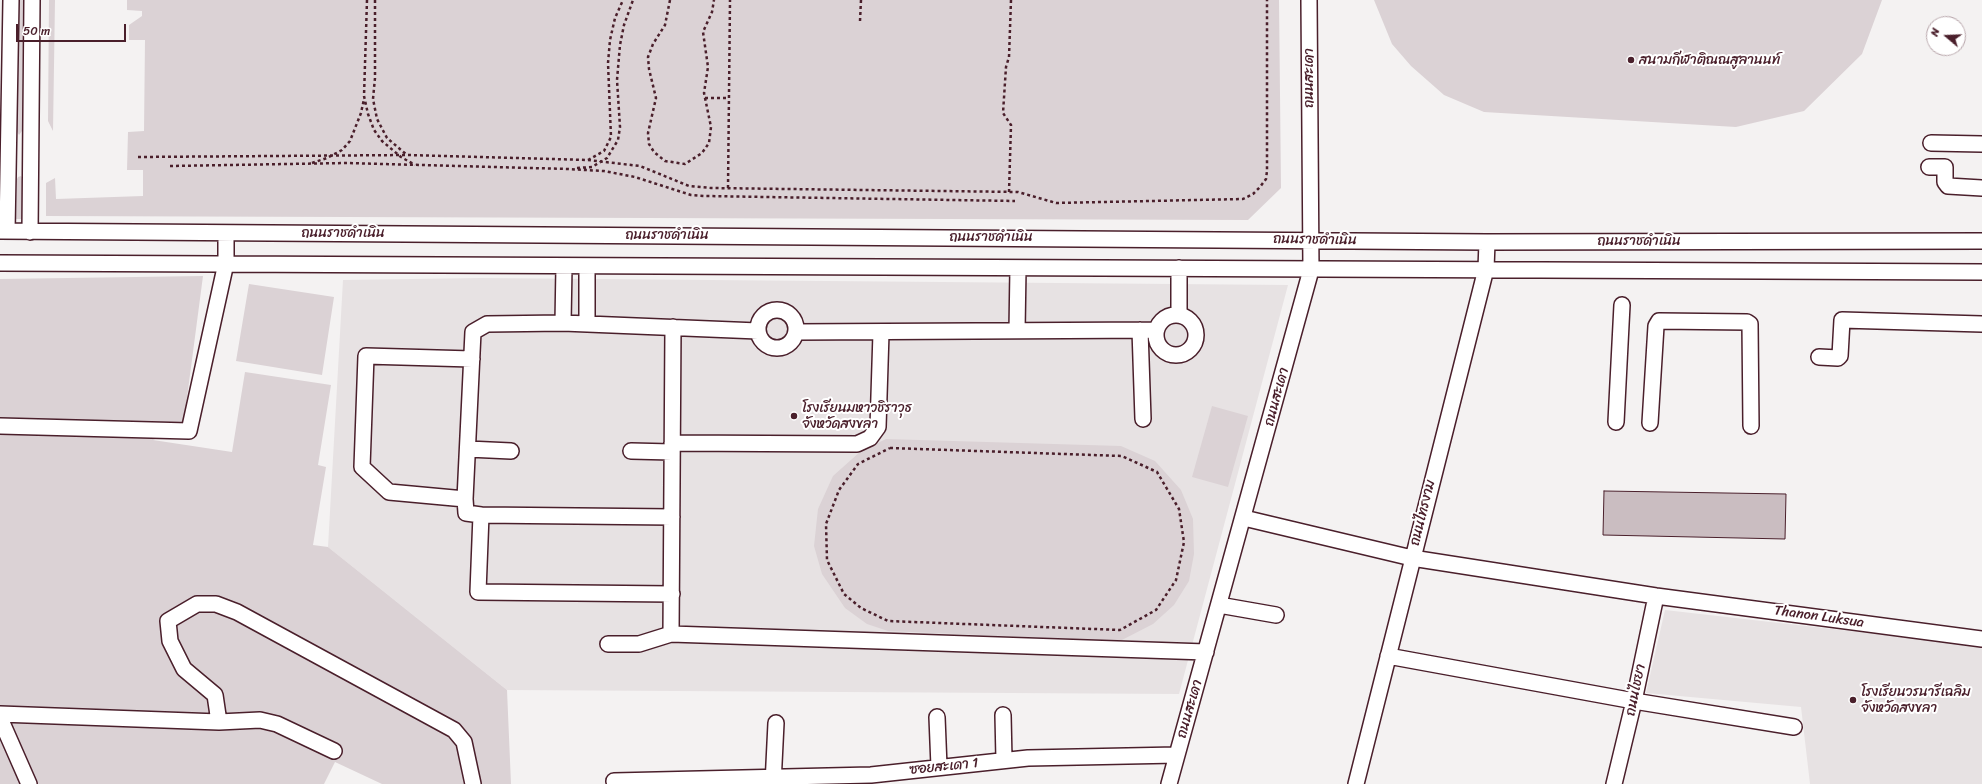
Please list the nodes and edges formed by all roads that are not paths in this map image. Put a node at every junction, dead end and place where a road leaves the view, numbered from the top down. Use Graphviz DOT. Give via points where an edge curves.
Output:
graph roads {
  1 [pos="11,0"];
  2 [pos="32,0"];
  3 [pos="1309,0"];
  4 [pos="1931,143"];
  5 [pos="1946,144"];
  6 [pos="1982,144"];
  7 [pos="1929,167"];
  8 [pos="1944,167"];
  9 [pos="1982,188"];
  10 [pos="4,231"];
  11 [pos="30,232"];
  12 [pos="226,233"];
  13 [pos="1310,240"];
  14 [pos="1982,241"];
  15 [pos="1487,242"];
  16 [pos="0,262"];
  17 [pos="226,263"];
  18 [pos="564,266"];
  19 [pos="587,266"];
  20 [pos="1018,268"];
  21 [pos="1179,268"];
  22 [pos="1486,269"];
  23 [pos="1311,270"];
  24 [pos="1982,272"];
  25 [pos="1622,305"];
  26 [pos="1179,315"];
  27 [pos="563,323"];
  28 [pos="587,324"];
  29 [pos="1982,324"];
  30 [pos="673,327"];
  31 [pos="1140,330"];
  32 [pos="1156,330"];
  33 [pos="758,331"];
  34 [pos="796,332"];
  35 [pos="1017,332"];
  36 [pos="881,333"];
  37 [pos="1819,357"];
  38 [pos="472,360"];
  39 [pos="1143,419"];
  40 [pos="1616,422"];
  41 [pos="1650,423"];
  42 [pos="0,426"];
  43 [pos="1751,426"];
  44 [pos="672,448"];
  45 [pos="468,449"];
  46 [pos="511,451"];
  47 [pos="631,451"];
  48 [pos="465,499"];
  49 [pos="481,515"];
  50 [pos="672,517"];
  51 [pos="1244,518"];
  52 [pos="1412,558"];
  53 [pos="672,594"];
  54 [pos="1656,596"];
  55 [pos="1219,605"];
  56 [pos="1276,615"];
  57 [pos="671,634"];
  58 [pos="1982,639"];
  59 [pos="608,644"];
  60 [pos="1206,652"];
  61 [pos="1388,656"];
  62 [pos="1634,701"];
  63 [pos="0,714"];
  64 [pos="1003,715"];
  65 [pos="937,717"];
  66 [pos="0,718"];
  67 [pos="219,722"];
  68 [pos="776,723"];
  69 [pos="1794,727"];
  70 [pos="334,751"];
  71 [pos="1177,755"];
  72 [pos="1004,760"];
  73 [pos="939,767"];
  74 [pos="773,780"];
  75 [pos="614,781"];
  76 [pos="29,784"];
  77 [pos="473,784"];
  78 [pos="1169,784"];
  79 [pos="1356,784"];
  80 [pos="1614,784"];
  1 -- 10 [label="street"];
  2 -- 11 [label="street"];
  3 -- 13 [label="street, ถนนสะเดา"];
  4 -- 5 [label="street"];
  5 -- 6 [label="street"];
  5 -- 8 [label="street"];
  7 -- 8 [label="street"];
  8 -- 9 [label="street" via="1945,182 1948,186"];
  10 -- 11 [label="street, ถนนราชดำเนิน"];
  11 -- 12 [label="street, ถนนราชดำเนิน"];
  12 -- 13 [label="street, ถนนราชดำเนิน"];
  12 -- 17 [label="street"];
  13 -- 15 [label="street, ถนนราชดำเนิน"];
  13 -- 23 [label="street, ถนนสะเดา"];
  14 -- 15 [label="street, ถนนราชดำเนิน"];
  15 -- 22 [label="street, ถนนไทรงาม"];
  16 -- 17 [label="street, ถนนราชดำเนิน"];
  17 -- 18 [label="street, ถนนราชดำเนิน"];
  17 -- 42 [label="street" via="189,431"];
  18 -- 19 [label="street, ถนนราชดำเนิน"];
  18 -- 27 [label="street"];
  19 -- 20 [label="street, ถนนราชดำเนิน"];
  19 -- 28 [label="street"];
  20 -- 21 [label="street, ถนนราชดำเนิน"];
  20 -- 35 [label="street"];
  21 -- 23 [label="street, ถนนราชดำเนิน"];
  21 -- 26 [label="street"];
  22 -- 23 [label="street, ถนนราชดำเนิน"];
  22 -- 24 [label="street, ถนนราชดำเนิน"];
  22 -- 52 [label="street, ถนนไทรงาม"];
  23 -- 51 [label="street, ถนนสะเดา"];
  25 -- 40 [label="street"];
  26 -- 32 [label="street" via="1165,318"];
  26 -- 32 [label="street" via="1192,322 1195,328 1196,339 1189,351 1176,356 1161,350 1157,344"];
  27 -- 28 [label="street"];
  27 -- 38 [label="street" via="488,324 474,332"];
  28 -- 30 [label="street"];
  29 -- 37 [label="street" via="1842,320 1840,356"];
  30 -- 33 [label="street"];
  30 -- 44 [label="street"];
  31 -- 32 [label="street"];
  31 -- 35 [label="street"];
  31 -- 39 [label="street"];
  33 -- 34 [label="street" via="763,342 777,348 790,344"];
  33 -- 34 [label="street" via="762,318 767,313 780,310 792,317"];
  34 -- 36 [label="street"];
  35 -- 36 [label="street"];
  36 -- 44 [label="street" via="878,427 870,438 857,444"];
  38 -- 45 [label="street"];
  38 -- 48 [label="street" via="366,356 362,467 389,492"];
  41 -- 43 [label="street" via="1656,326 1659,321 1746,322 1750,324"];
  44 -- 47 [label="street"];
  44 -- 50 [label="street"];
  45 -- 46 [label="street"];
  45 -- 48 [label="street"];
  48 -- 49 [label="street" via="466,513"];
  49 -- 50 [label="street"];
  49 -- 53 [label="street" via="478,592"];
  50 -- 53 [label="street"];
  51 -- 52 [label="street, Thanon Luksua"];
  51 -- 55 [label="street, ถนนสะเดา"];
  52 -- 54 [label="street, Thanon Luksua"];
  52 -- 61 [label="street, ถนนไทรงาม"];
  53 -- 57 [label="street"];
  54 -- 58 [label="street, Thanon Luksua"];
  54 -- 62 [label="street, ถนนไชยา"];
  55 -- 56 [label="street"];
  55 -- 60 [label="street, ถนนสะเดา"];
  57 -- 59 [label="street" via="639,644"];
  57 -- 60 [label="street"];
  60 -- 71 [label="street, ถนนสะเดา"];
  61 -- 62 [label="street"];
  61 -- 79 [label="street, ถนนไทรงาม"];
  62 -- 69 [label="street"];
  62 -- 80 [label="street, ถนนไชยา"];
  63 -- 67 [label="street"];
  64 -- 72 [label="street"];
  65 -- 73 [label="street"];
  66 -- 76 [label="street"];
  67 -- 70 [label="street" via="260,720 277,724"];
  67 -- 77 [label="street" via="215,695 184,669 170,641 168,621 197,604 216,604 236,612 454,730 464,742"];
  68 -- 74 [label="street"];
  71 -- 72 [label="street, ซอยสะเดา 1"];
  71 -- 78 [label="street, ถนนสะเดา"];
  72 -- 73 [label="street, ซอยสะเดา 1"];
  73 -- 74 [label="street, ซอยสะเดา 1" via="871,775"];
  74 -- 75 [label="street, ซอยสะเดา 1"];
}
